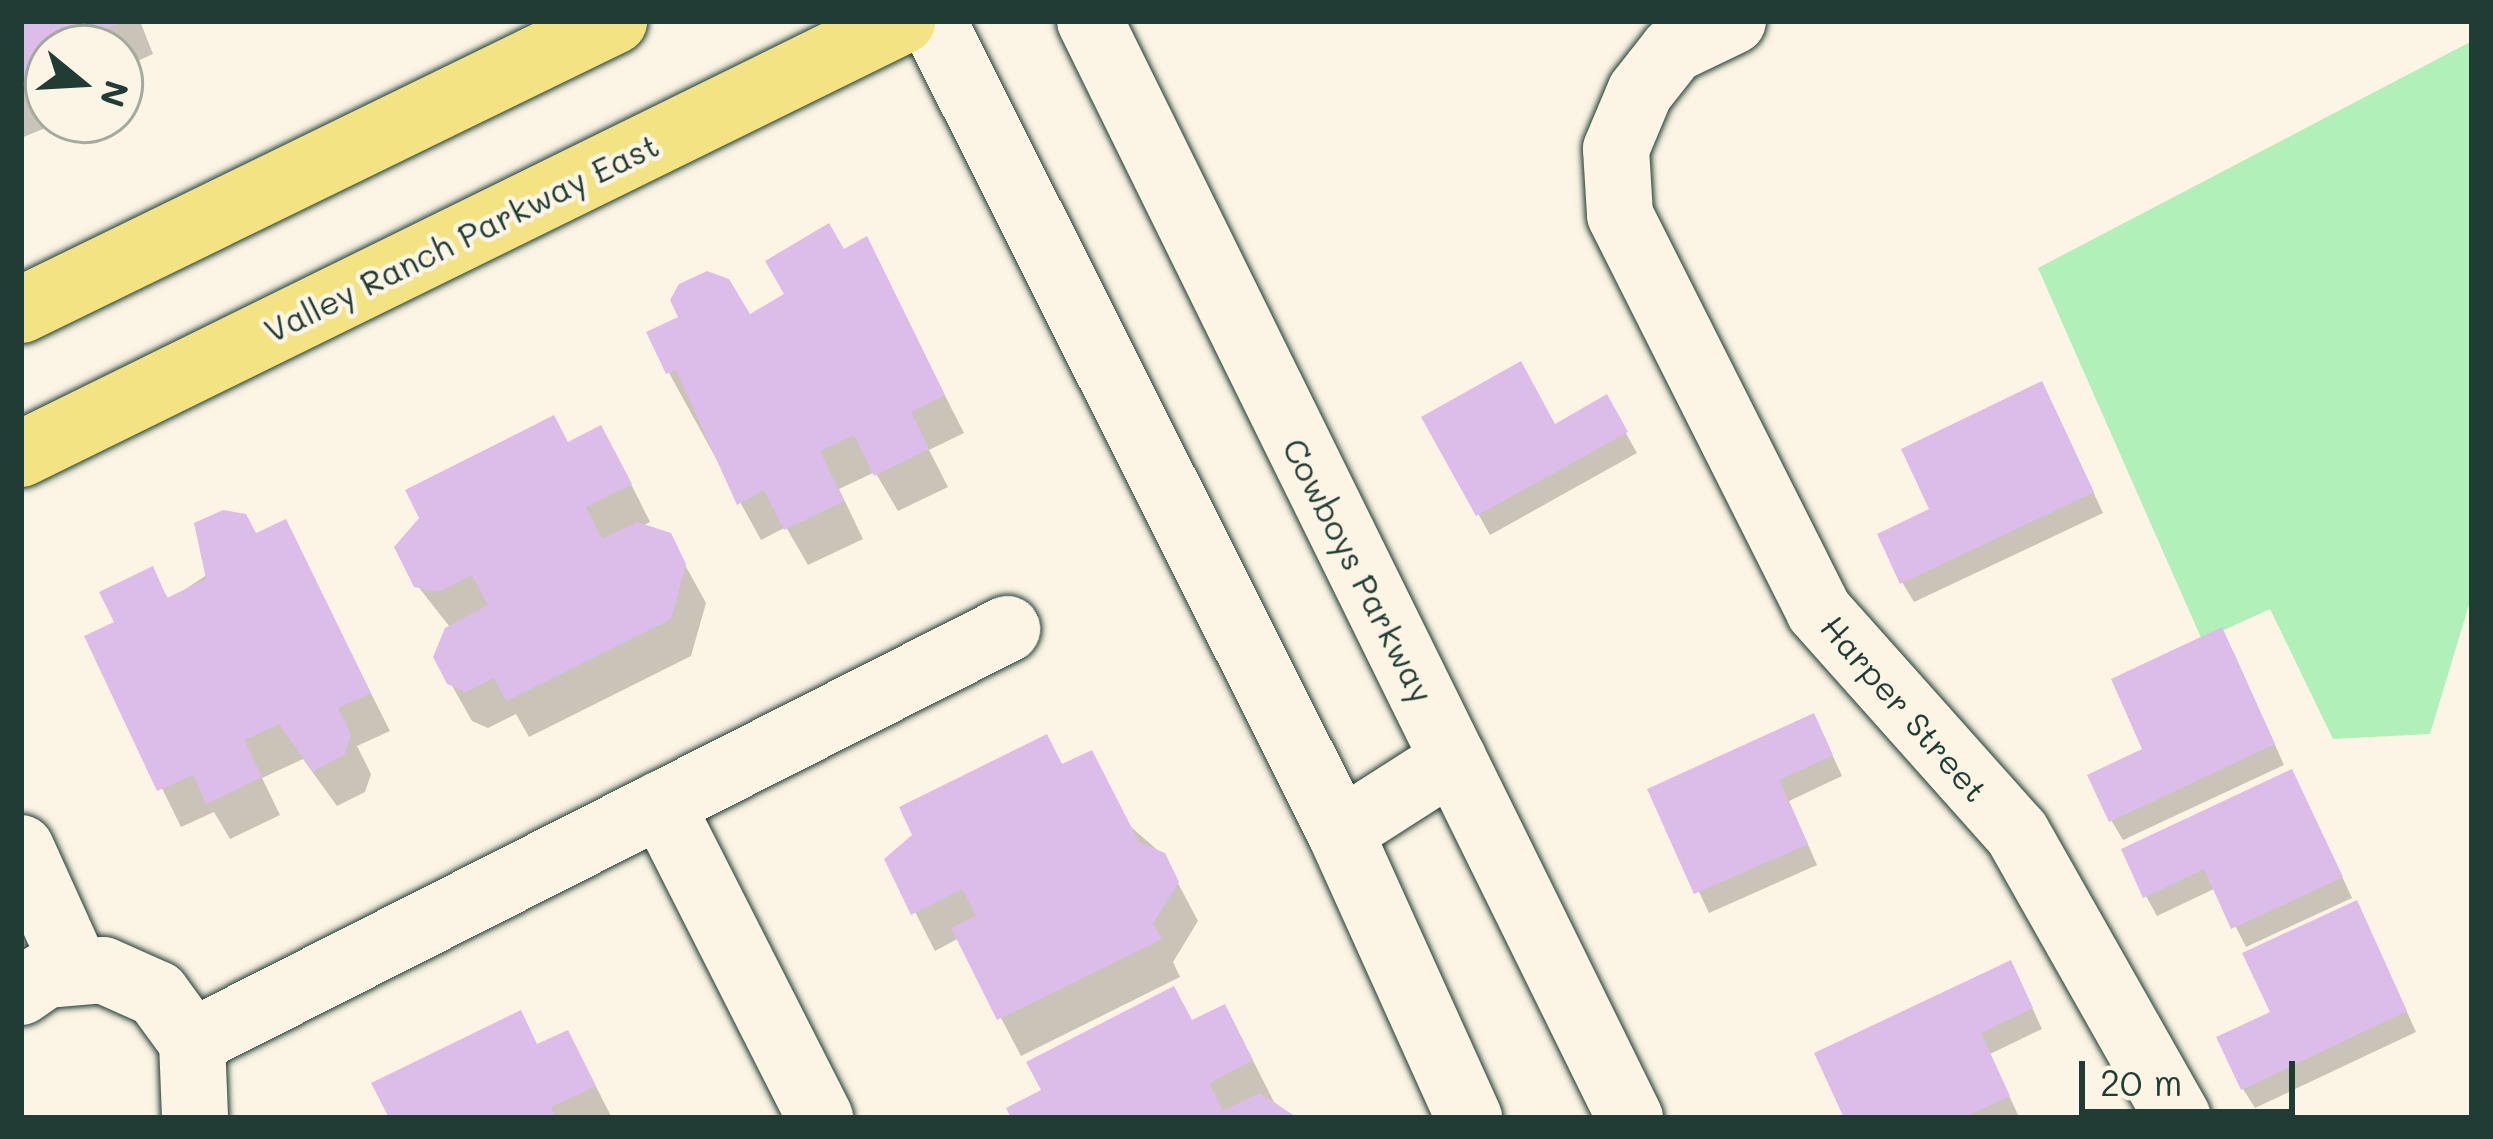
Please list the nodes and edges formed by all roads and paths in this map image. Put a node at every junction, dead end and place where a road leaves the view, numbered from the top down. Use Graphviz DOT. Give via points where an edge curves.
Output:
graph roads {
  1 [pos="614,21"];
  2 [pos="902,21"];
  3 [pos="933,21"];
  4 [pos="1090,21"];
  5 [pos="1733,21"];
  6 [pos="21,310"];
  7 [pos="21,454"];
  8 [pos="1006,629"];
  9 [pos="1454,759"];
  10 [pos="661,804"];
  11 [pos="1340,832"];
  12 [pos="21,848"];
  13 [pos="49,982"];
  14 [pos="192,1042"];
  15 [pos="195,1118"];
  16 [pos="820,1118"];
  17 [pos="1469,1118"];
  18 [pos="1630,1118"];
  19 [pos="2178,1118"];
  1 -- 6 [label="main road"];
  2 -- 7 [label="main road, Valley Ranch Parkway East"];
  3 -- 11 [label="street"];
  4 -- 9 [label="street, Cowboys Parkway"];
  5 -- 19 [label="street, Harper Street" via="1672,50 1616,149 1620,215 1670,330 1819,611 2017,833"];
  8 -- 10 [label="street"];
  9 -- 11 [label="street"];
  9 -- 18 [label="street, Cowboys Parkway"];
  10 -- 14 [label="street"];
  10 -- 16 [label="street"];
  11 -- 17 [label="street"];
  12 -- 13 [label="street"];
  13 -- 14 [label="street" via="103,970 157,994"];
  14 -- 15 [label="street"];
}
